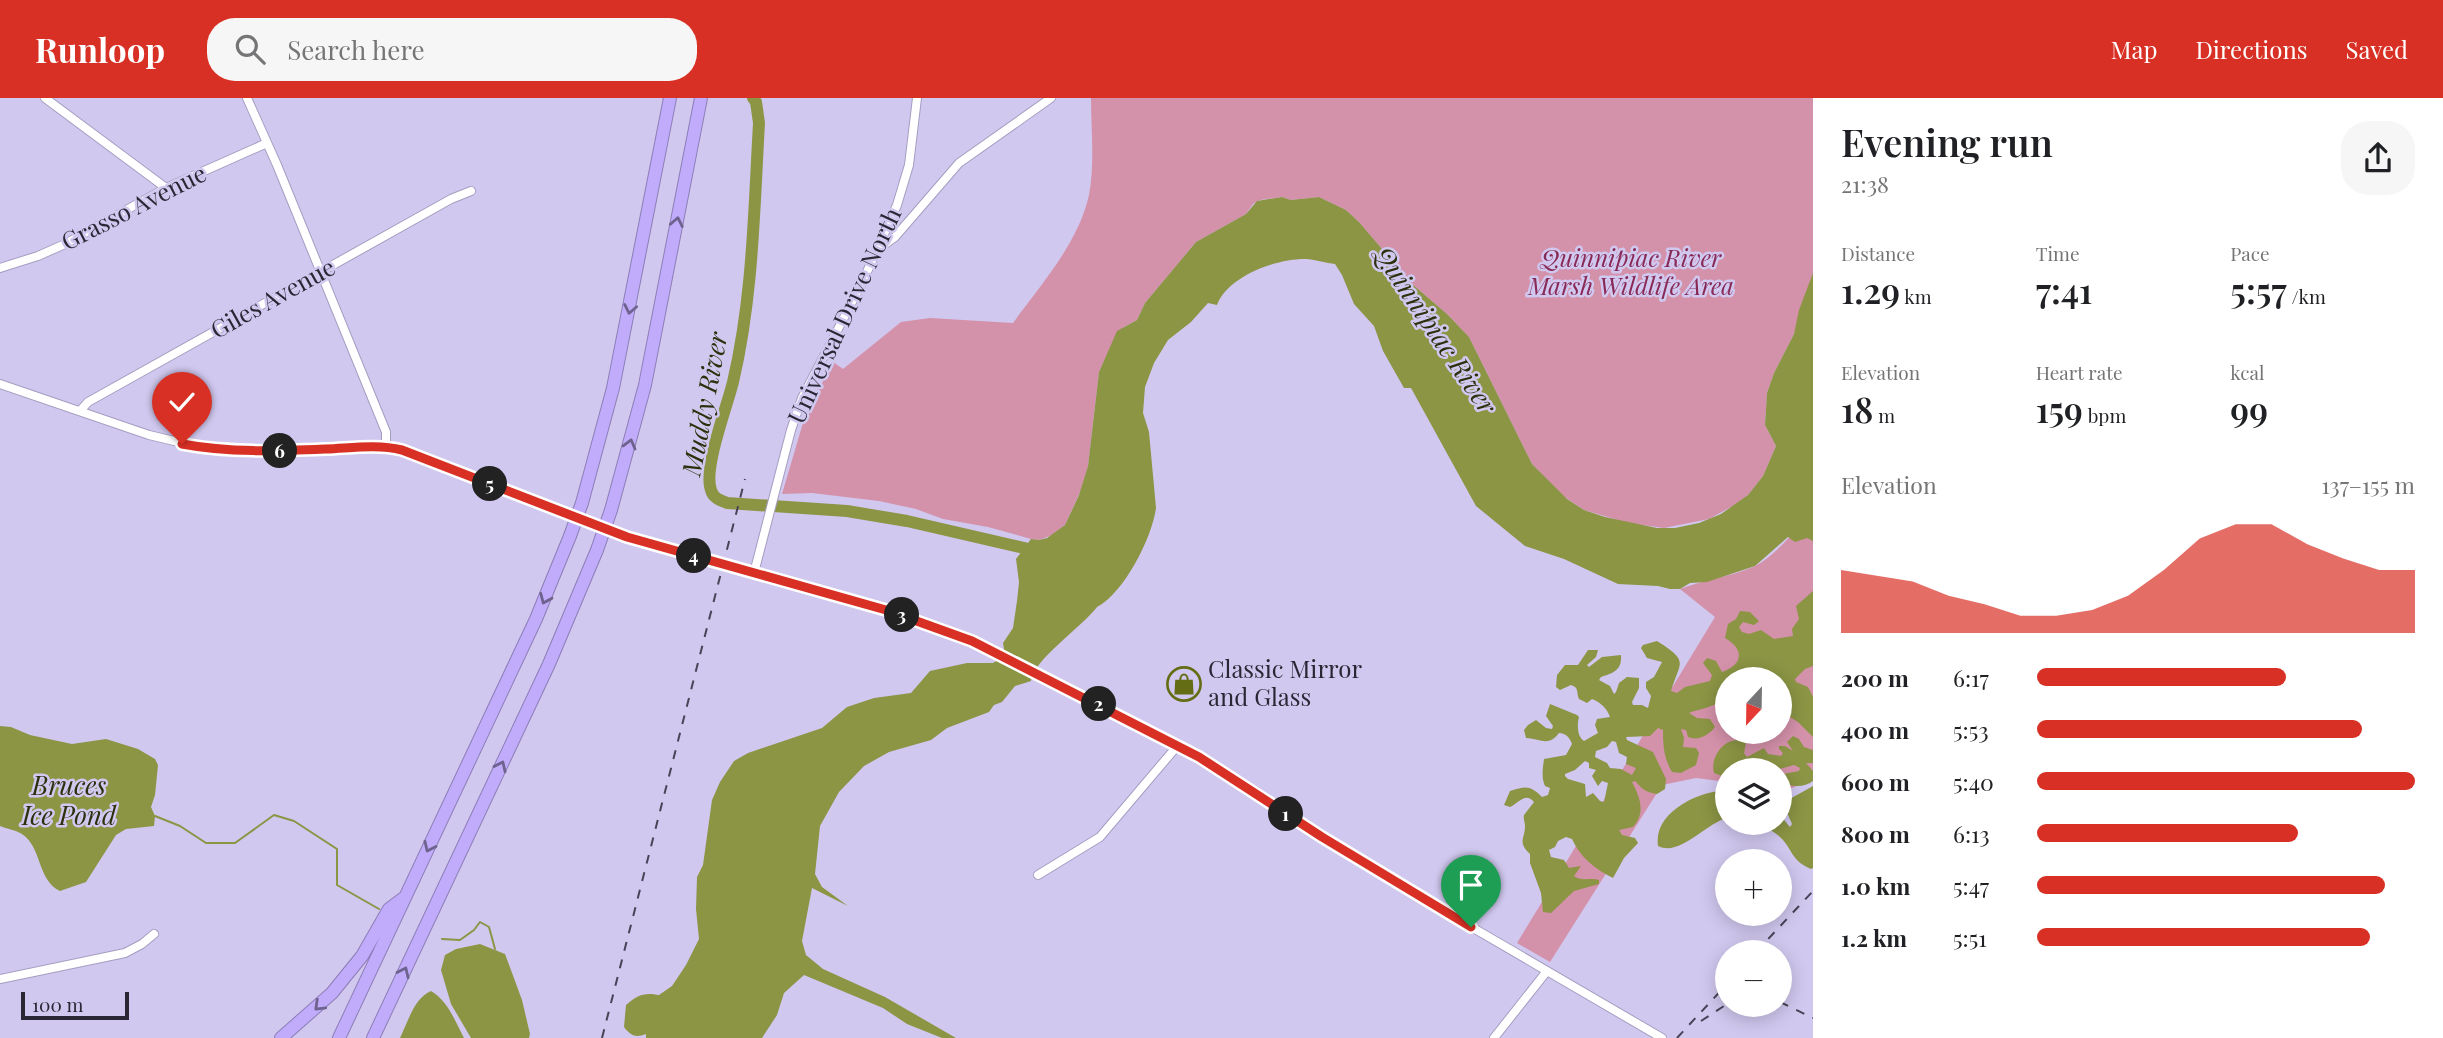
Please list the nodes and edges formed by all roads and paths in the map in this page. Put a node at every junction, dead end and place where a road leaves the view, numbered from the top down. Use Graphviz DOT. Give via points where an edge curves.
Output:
graph roads {
  1 [pos="45,98"];
  2 [pos="247,98"];
  3 [pos="670,98"];
  4 [pos="701,98"];
  5 [pos="917,98"];
  6 [pos="1051,98"];
  7 [pos="267,143"];
  8 [pos="166,187"];
  9 [pos="471,191"];
  10 [pos="879,248"];
  11 [pos="0,268"];
  12 [pos="321,273"];
  13 [pos="0,384"];
  14 [pos="80,411"];
  15 [pos="386,447"];
  16 [pos="754,573"];
  17 [pos="1178,745"];
  18 [pos="1038,875"];
  19 [pos="405,897"];
  20 [pos="154,934"];
  21 [pos="1547,971"];
  22 [pos="0,979"];
  23 [pos="374,1037"];
  24 [pos="281,1038"];
  25 [pos="339,1038"];
  26 [pos="1494,1038"];
  27 [pos="1662,1038"];
  1 -- 8 [label="street"];
  2 -- 7 [label="street"];
  3 -- 19 [label="highway, one-way, bridge" via="613,388 582,503 536,619"];
  23 -- 4 [label="highway, one-way, bridge" via="597,550 648,374"];
  5 -- 10 [label="street, Universal Drive North" via="909,165"];
  6 -- 10 [label="street" via="959,163 895,237"];
  7 -- 8 [label="street, Grasso Avenue"];
  7 -- 12 [label="street"];
  8 -- 11 [label="street, Grasso Avenue" via="65,244"];
  9 -- 12 [label="street, Giles Avenue"];
  10 -- 16 [label="street, Universal Drive North" via="802,398"];
  12 -- 14 [label="street, Giles Avenue" via="88,402"];
  12 -- 15 [label="street" via="386,432"];
  13 -- 14 [label="street"];
  14 -- 15 [label="street" via="208,449"];
  15 -- 16 [label="street" via="422,456 615,533"];
  16 -- 17 [label="street" via="919,620 1001,655"];
  17 -- 18 [label="street" via="1100,837"];
  17 -- 21 [label="street"];
  19 -- 24 [label="highway, one-way" via="389,909 337,988"];
  19 -- 25 [label="highway"];
  20 -- 22 [label="street" via="125,953"];
  21 -- 26 [label="street"];
  21 -- 27 [label="street"];
}
